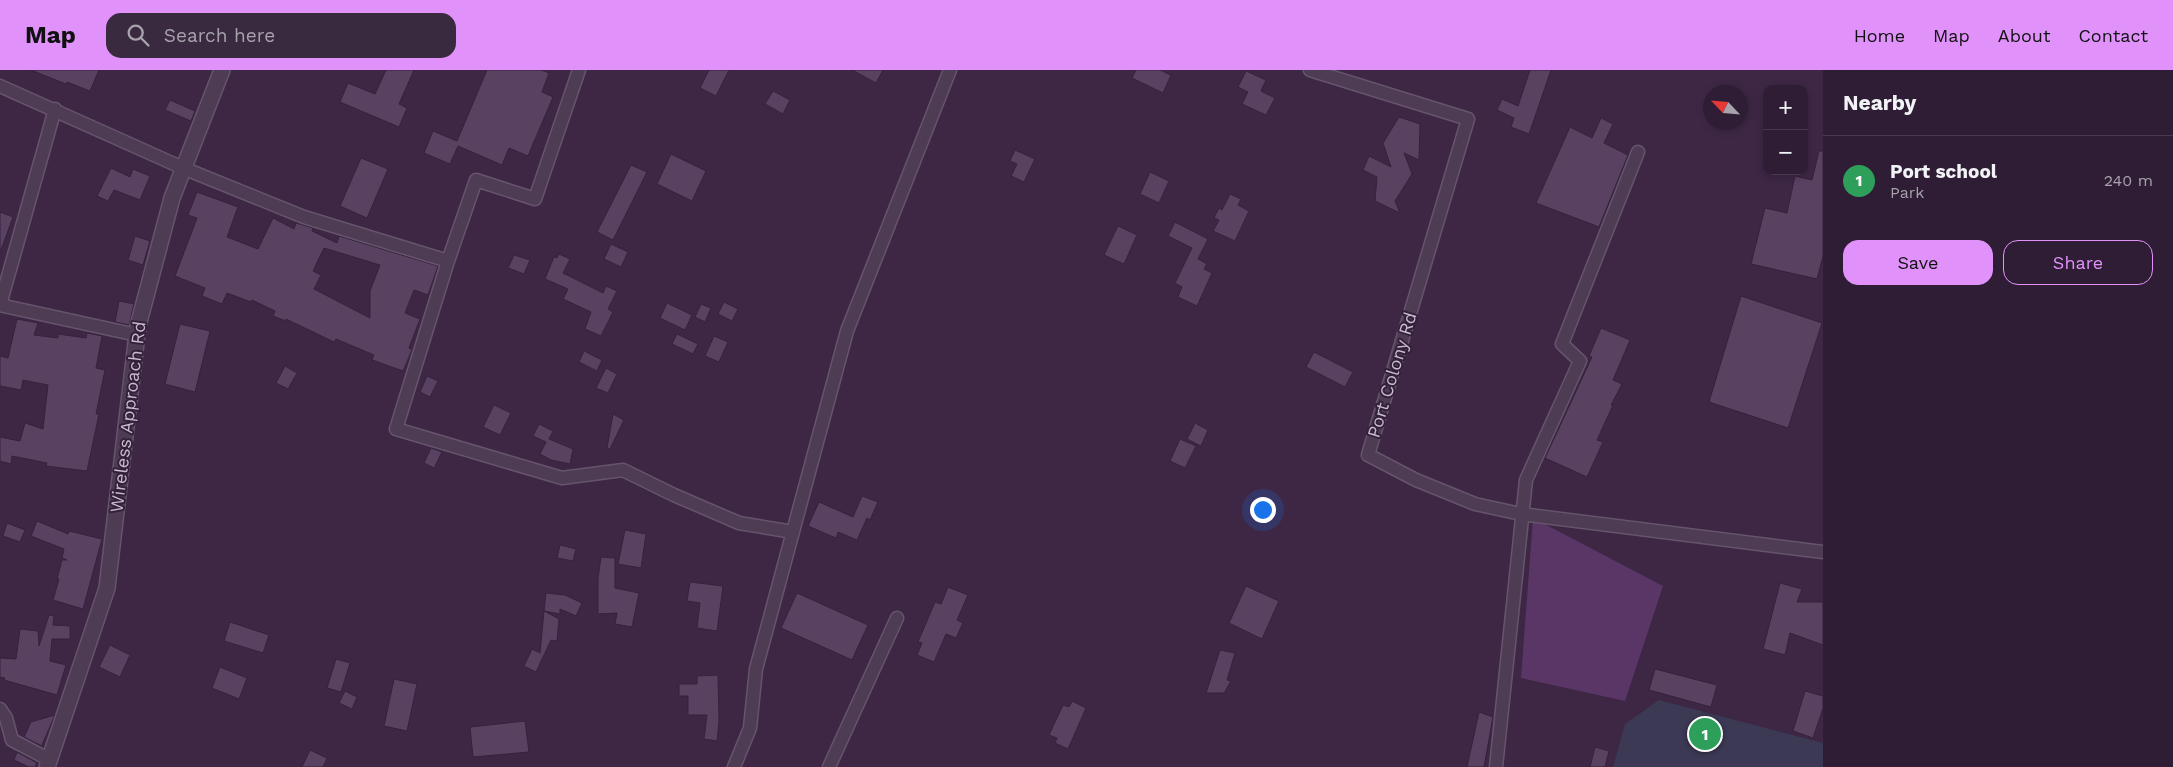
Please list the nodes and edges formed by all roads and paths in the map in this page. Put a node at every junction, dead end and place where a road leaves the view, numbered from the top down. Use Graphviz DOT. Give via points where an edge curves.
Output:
graph roads {
  1 [pos="222,70"];
  2 [pos="579,70"];
  3 [pos="950,70"];
  4 [pos="1310,70"];
  5 [pos="0,86"];
  6 [pos="54,109"];
  7 [pos="1638,152"];
  8 [pos="183,168"];
  9 [pos="448,260"];
  10 [pos="137,335"];
  11 [pos="1521,514"];
  12 [pos="793,532"];
  13 [pos="1823,552"];
  14 [pos="897,618"];
  15 [pos="0,708"];
  16 [pos="48,764"];
  17 [pos="734,767"];
  18 [pos="829,767"];
  19 [pos="1496,767"];
  1 -- 8 [label="street, Wireless Approach Rd"];
  2 -- 9 [label="street" via="535,199 476,180"];
  3 -- 12 [label="street" via="847,331"];
  4 -- 11 [label="street, Port Colony Rd" via="1468,119 1368,454 1416,480 1475,504"];
  5 -- 6 [label="street"];
  6 -- 8 [label="street"];
  6 -- 10 [label="street" via="0,306"];
  7 -- 11 [label="street" via="1562,344 1580,361 1526,480"];
  8 -- 9 [label="street" via="304,217"];
  8 -- 10 [label="street, Wireless Approach Rd" via="172,198"];
  9 -- 12 [label="street" via="396,429 562,478 623,470 738,523"];
  10 -- 16 [label="street, Wireless Approach Rd" via="107,588"];
  11 -- 13 [label="street, Port Colony Rd"];
  11 -- 19 [label="street"];
  12 -- 17 [label="street" via="756,669 750,728"];
  14 -- 18 [label="street"];
  15 -- 16 [label="street" via="12,740"];
}
